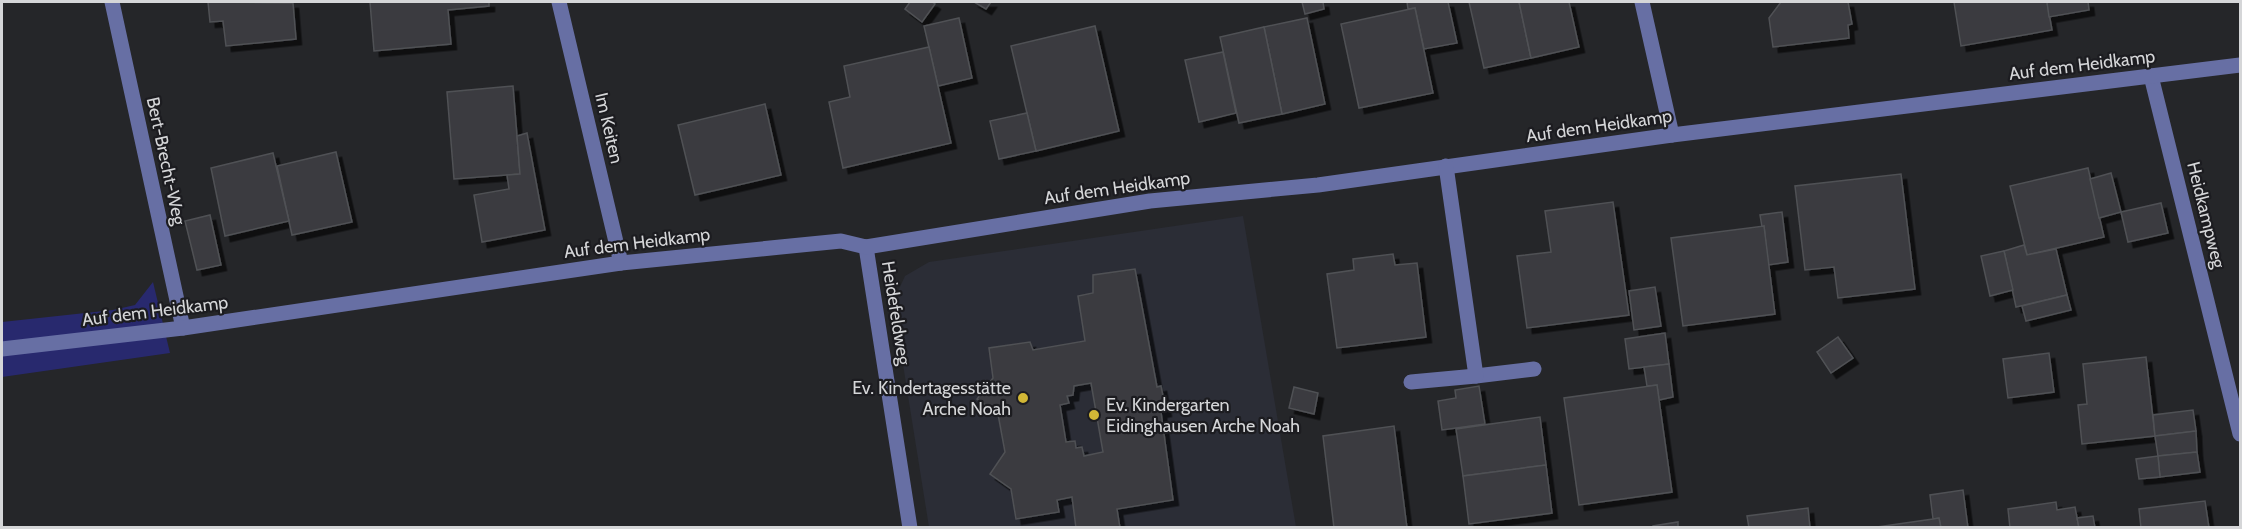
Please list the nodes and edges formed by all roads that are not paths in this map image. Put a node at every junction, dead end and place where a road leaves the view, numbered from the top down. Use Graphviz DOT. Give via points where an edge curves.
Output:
graph roads {
  1 [pos="112,2"];
  2 [pos="559,2"];
  3 [pos="1642,2"];
  4 [pos="2241,65"];
  5 [pos="2151,76"];
  6 [pos="1672,135"];
  7 [pos="1446,166"];
  8 [pos="866,247"];
  9 [pos="621,263"];
  10 [pos="183,328"];
  11 [pos="2,349"];
  12 [pos="1534,369"];
  13 [pos="1476,376"];
  14 [pos="1411,382"];
  15 [pos="2241,434"];
  16 [pos="910,528"];
  1 -- 10 [label="street, Bert-Brecht-Weg"];
  2 -- 9 [label="street, Im Keiten"];
  3 -- 6 [label="street"];
  4 -- 5 [label="street, Auf dem Heidkamp"];
  5 -- 6 [label="street, Auf dem Heidkamp"];
  5 -- 15 [label="street, Heidkampweg"];
  6 -- 7 [label="street, Auf dem Heidkamp"];
  7 -- 8 [label="street, Auf dem Heidkamp" via="1318,185 1150,201"];
  7 -- 13 [label="street"];
  8 -- 9 [label="street, Auf dem Heidkamp" via="841,242"];
  8 -- 16 [label="street, Heidefeldweg"];
  9 -- 10 [label="street, Auf dem Heidkamp"];
  10 -- 11 [label="street, Auf dem Heidkamp"];
  12 -- 13 [label="street"];
  13 -- 14 [label="street"];
}
